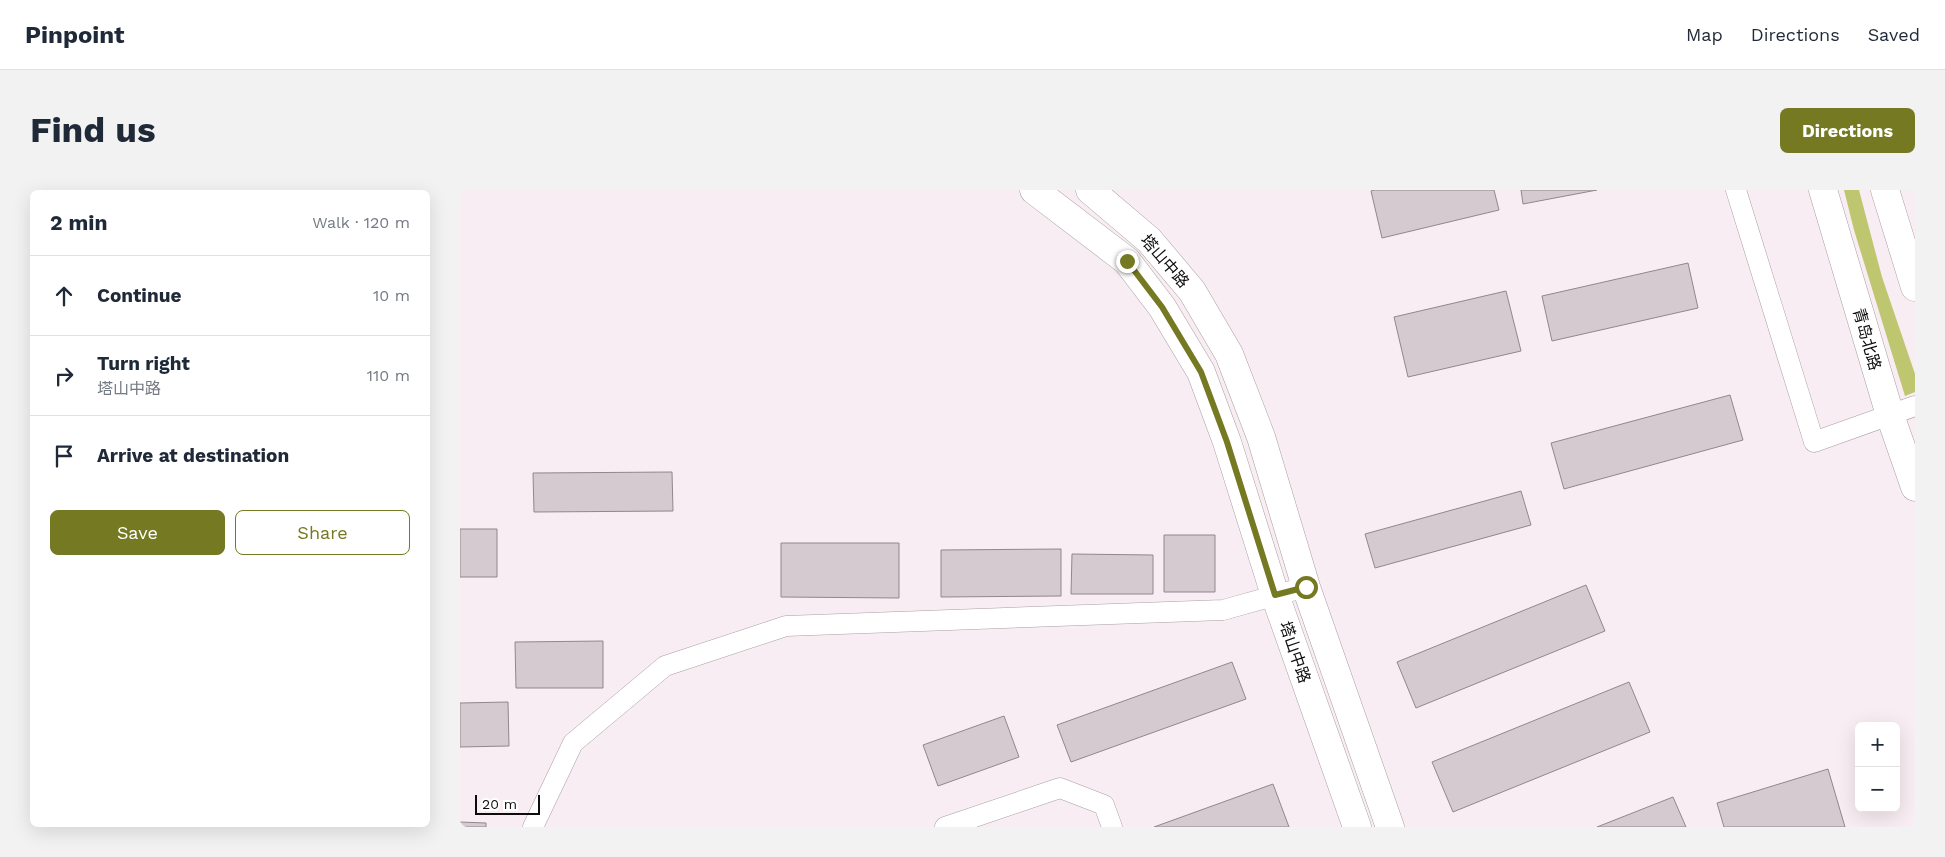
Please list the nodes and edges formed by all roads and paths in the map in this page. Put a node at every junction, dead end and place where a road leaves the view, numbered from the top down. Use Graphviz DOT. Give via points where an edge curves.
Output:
graph roads {
  1 [pos="1034,190"];
  2 [pos="1736,190"];
  3 [pos="1823,190"];
  4 [pos="1885,190"];
  5 [pos="1099,192"];
  6 [pos="1915,287"];
  7 [pos="1915,406"];
  8 [pos="1890,415"];
  9 [pos="1915,487"];
  10 [pos="1306,587"];
  11 [pos="1275,595"];
  12 [pos="533,827"];
  13 [pos="945,827"];
  14 [pos="1112,827"];
  15 [pos="1357,827"];
  16 [pos="1390,827"];
  1 -- 11 [label="main road, 塔山中路" via="1127,261 1162,307 1201,372 1227,442"];
  2 -- 8 [label="street" via="1814,442"];
  3 -- 8 [label="main road, 青岛北路"];
  4 -- 6 [label="main road"];
  5 -- 10 [label="main road, 塔山中路" via="1149,240 1192,291 1229,354 1261,437"];
  7 -- 8 [label="street"];
  8 -- 9 [label="main road, 青岛北路"];
  10 -- 11 [label="street"];
  10 -- 16 [label="main road, 塔山中路"];
  11 -- 12 [label="street" via="1223,610 786,626 665,666 573,743"];
  11 -- 15 [label="main road, 塔山中路"];
  13 -- 14 [label="street" via="1060,788 1104,805"];
}
